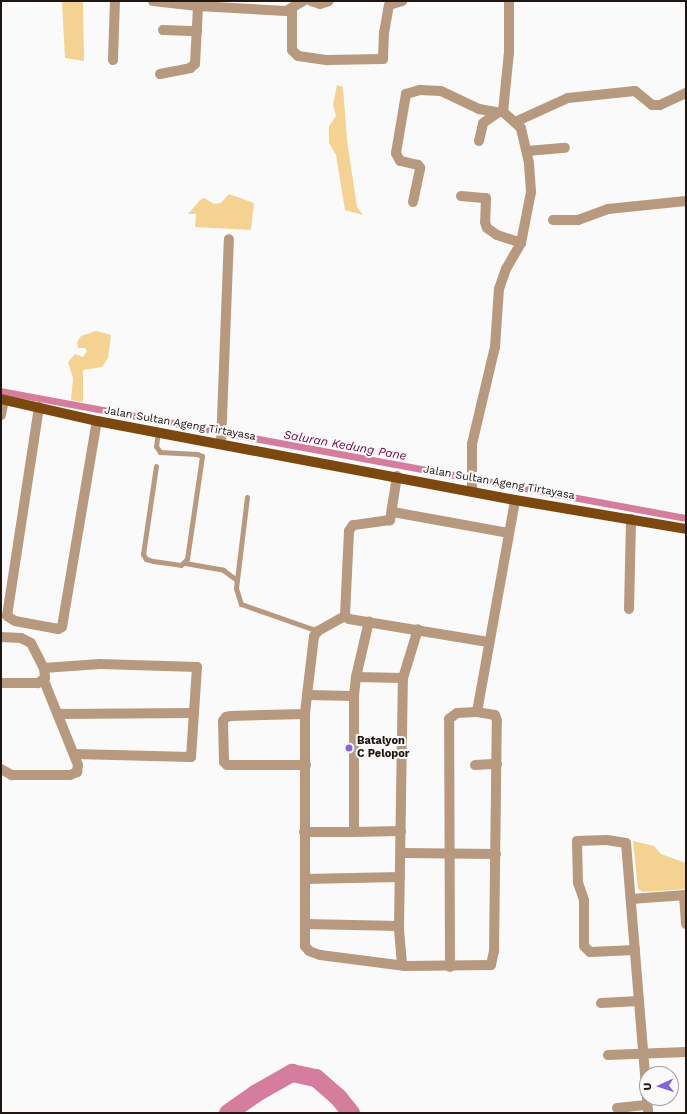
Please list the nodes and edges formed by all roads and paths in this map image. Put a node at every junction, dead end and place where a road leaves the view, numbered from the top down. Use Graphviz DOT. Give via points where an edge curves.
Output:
graph roads {
  1 [pos="115,1"];
  2 [pos="153,1"];
  3 [pos="303,1"];
  4 [pos="311,1"];
  5 [pos="329,1"];
  6 [pos="402,1"];
  7 [pos="509,1"];
  8 [pos="199,3"];
  9 [pos="292,9"];
  10 [pos="163,30"];
  11 [pos="197,31"];
  12 [pos="113,60"];
  13 [pos="160,74"];
  14 [pos="686,93"];
  15 [pos="500,112"];
  16 [pos="515,122"];
  17 [pos="479,141"];
  18 [pos="565,148"];
  19 [pos="527,151"];
  20 [pos="461,196"];
  21 [pos="686,201"];
  22 [pos="414,202"];
  23 [pos="552,220"];
  24 [pos="229,239"];
  25 [pos="521,243"];
  26 [pos="2,399"];
  27 [pos="39,407"];
  28 [pos="1,415"];
  29 [pos="97,421"];
  30 [pos="158,432"];
  31 [pos="221,441"];
  32 [pos="156,466"];
  33 [pos="397,476"];
  34 [pos="472,488"];
  35 [pos="247,497"];
  36 [pos="515,500"];
  37 [pos="393,512"];
  38 [pos="631,519"];
  39 [pos="686,529"];
  40 [pos="508,533"];
  41 [pos="185,563"];
  42 [pos="237,580"];
  43 [pos="629,609"];
  44 [pos="345,616"];
  45 [pos="369,621"];
  46 [pos="418,629"];
  47 [pos="318,630"];
  48 [pos="1,637"];
  49 [pos="488,642"];
  50 [pos="44,668"];
  51 [pos="356,677"];
  52 [pos="403,678"];
  53 [pos="44,681"];
  54 [pos="1,683"];
  55 [pos="308,696"];
  56 [pos="354,696"];
  57 [pos="476,712"];
  58 [pos="194,713"];
  59 [pos="58,714"];
  60 [pos="305,714"];
  61 [pos="74,754"];
  62 [pos="497,764"];
  63 [pos="306,765"];
  64 [pos="475,765"];
  65 [pos="1,769"];
  66 [pos="401,831"];
  67 [pos="304,832"];
  68 [pos="354,832"];
  69 [pos="401,853"];
  70 [pos="450,853"];
  71 [pos="496,854"];
  72 [pos="400,877"];
  73 [pos="305,879"];
  74 [pos="685,895"];
  75 [pos="631,899"];
  76 [pos="306,924"];
  77 [pos="686,924"];
  78 [pos="400,926"];
  79 [pos="635,950"];
  80 [pos="402,964"];
  81 [pos="450,967"];
  82 [pos="639,1001"];
  83 [pos="601,1003"];
  84 [pos="643,1052"];
  85 [pos="686,1052"];
  86 [pos="608,1054"];
  87 [pos="617,1108"];
  88 [pos="647,1109"];
  1 -- 12 [label="street"];
  2 -- 8 [label="street"];
  3 -- 9 [label="street"];
  4 -- 5 [label="street" via="320,4"];
  6 -- 9 [label="street" via="389,5 383,59 328,60 298,56 292,50"];
  7 -- 15 [label="street" via="509,52"];
  8 -- 9 [label="street"];
  8 -- 11 [label="street"];
  10 -- 11 [label="street"];
  11 -- 13 [label="street" via="195,64 190,68"];
  14 -- 16 [label="street" via="660,105 652,105 635,91 568,98"];
  15 -- 16 [label="street"];
  15 -- 17 [label="street" via="484,123"];
  15 -- 22 [label="street" via="479,109 441,91 420,90 406,94 396,153 400,161 418,165 420,168"];
  16 -- 19 [label="street" via="521,128"];
  18 -- 19 [label="street"];
  19 -- 25 [label="street" via="530,192"];
  20 -- 25 [label="street" via="486,198 487,228 497,235"];
  21 -- 23 [label="street" via="608,209 578,220"];
  24 -- 31 [label="street"];
  25 -- 34 [label="street" via="506,269 499,289 495,347 475,427"];
  26 -- 27 [label="main road, Jalan Sultan Ageng Tirtayasa"];
  26 -- 28 [label="street"];
  27 -- 29 [label="main road, Jalan Sultan Ageng Tirtayasa"];
  27 -- 29 [label="street" via="7,616 15,621 58,629 62,627"];
  29 -- 30 [label="main road, Jalan Sultan Ageng Tirtayasa"];
  30 -- 31 [label="main road, Jalan Sultan Ageng Tirtayasa"];
  30 -- 41 [label="lane" via="156,446 160,452 202,456"];
  31 -- 33 [label="main road, Jalan Sultan Ageng Tirtayasa"];
  32 -- 41 [label="lane" via="144,554 146,559 153,561 181,565"];
  33 -- 34 [label="main road, Jalan Sultan Ageng Tirtayasa"];
  33 -- 37 [label="street"];
  34 -- 36 [label="main road, Jalan Sultan Ageng Tirtayasa"];
  35 -- 42 [label="lane"];
  36 -- 38 [label="main road, Jalan Sultan Ageng Tirtayasa"];
  36 -- 40 [label="street"];
  37 -- 40 [label="street"];
  37 -- 44 [label="street" via="390,520 384,523 357,524 349,531"];
  38 -- 39 [label="main road, Jalan Sultan Ageng Tirtayasa"];
  38 -- 43 [label="street"];
  40 -- 49 [label="street"];
  41 -- 42 [label="lane" via="223,570"];
  42 -- 47 [label="lane" via="237,596 241,604"];
  44 -- 45 [label="street" via="349,619"];
  44 -- 47 [label="street"];
  45 -- 46 [label="street"];
  45 -- 51 [label="street"];
  46 -- 49 [label="street"];
  46 -- 52 [label="street"];
  47 -- 55 [label="street" via="312,642"];
  48 -- 50 [label="street" via="21,638 31,643"];
  49 -- 57 [label="street"];
  50 -- 53 [label="street"];
  50 -- 58 [label="street" via="100,664 198,667"];
  51 -- 52 [label="street"];
  51 -- 56 [label="street"];
  52 -- 66 [label="street"];
  53 -- 54 [label="street" via="33,684"];
  53 -- 59 [label="street"];
  55 -- 56 [label="street"];
  55 -- 60 [label="street"];
  56 -- 68 [label="street"];
  57 -- 62 [label="street" via="495,715"];
  57 -- 70 [label="street" via="457,714 449,719"];
  58 -- 59 [label="street"];
  58 -- 61 [label="street" via="191,757"];
  59 -- 61 [label="street"];
  60 -- 63 [label="street"];
  60 -- 63 [label="street" via="226,716 223,721 224,762 227,765"];
  61 -- 65 [label="street" via="78,764 77,772 70,775 12,775"];
  62 -- 64 [label="street"];
  62 -- 71 [label="street"];
  63 -- 67 [label="street"];
  66 -- 68 [label="street"];
  66 -- 69 [label="street"];
  67 -- 68 [label="street"];
  67 -- 73 [label="street"];
  69 -- 70 [label="street"];
  69 -- 72 [label="street"];
  70 -- 71 [label="street"];
  70 -- 81 [label="street"];
  71 -- 81 [label="street" via="493,961 485,967"];
  72 -- 73 [label="street"];
  72 -- 78 [label="street"];
  73 -- 76 [label="street"];
  74 -- 75 [label="street"];
  74 -- 77 [label="street"];
  75 -- 79 [label="street"];
  75 -- 79 [label="street" via="626,843 607,840 577,842 578,883 584,900 584,946 590,952"];
  76 -- 78 [label="street"];
  76 -- 80 [label="street" via="306,946 313,953"];
  78 -- 80 [label="street"];
  79 -- 82 [label="street"];
  80 -- 81 [label="street"];
  82 -- 83 [label="street"];
  82 -- 84 [label="street"];
  84 -- 85 [label="street"];
  84 -- 86 [label="street"];
  84 -- 88 [label="street"];
  87 -- 88 [label="street"];
}
